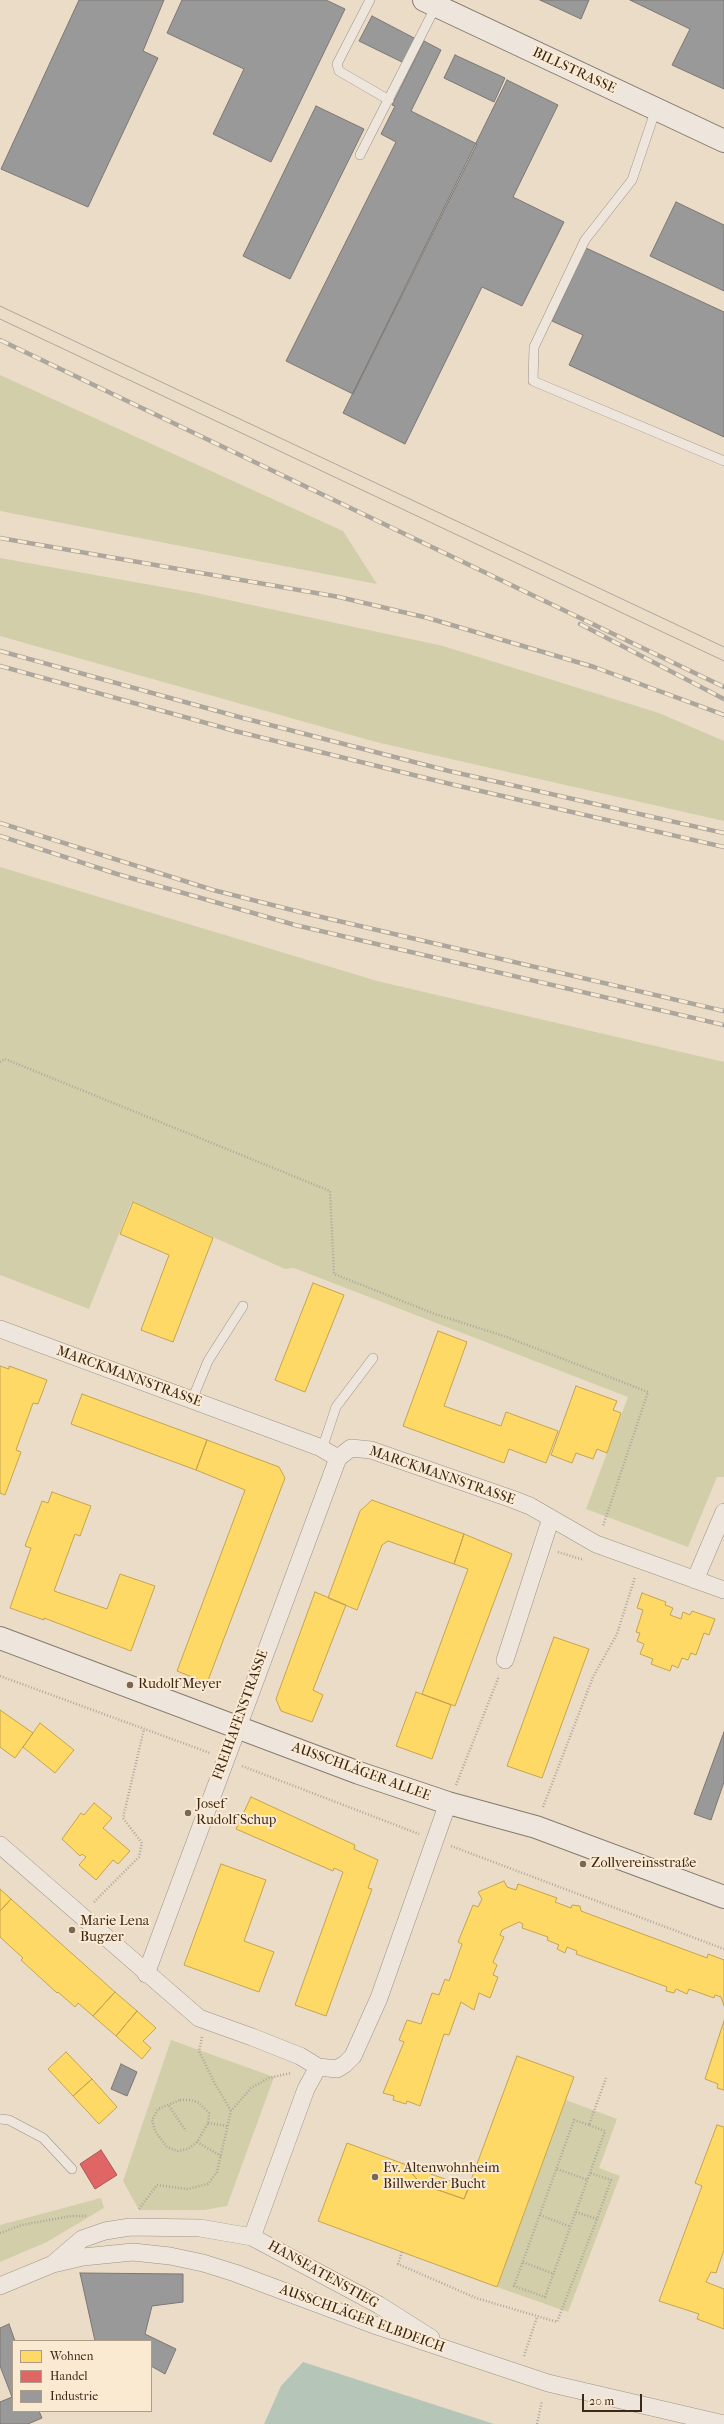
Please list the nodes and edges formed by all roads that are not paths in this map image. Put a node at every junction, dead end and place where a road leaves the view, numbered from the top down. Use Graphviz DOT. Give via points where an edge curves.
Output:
graph roads {
  1 [pos="370,0"];
  2 [pos="430,3"];
  3 [pos="389,100"];
  4 [pos="656,109"];
  5 [pos="724,141"];
  6 [pos="360,155"];
  7 [pos="724,461"];
  8 [pos="243,1306"];
  9 [pos="0,1329"];
  10 [pos="373,1358"];
  11 [pos="192,1400"];
  12 [pos="322,1449"];
  13 [pos="338,1458"];
  14 [pos="724,1512"];
  15 [pos="550,1518"];
  16 [pos="695,1580"];
  17 [pos="724,1590"];
  18 [pos="0,1638"];
  19 [pos="505,1660"];
  20 [pos="237,1726"];
  21 [pos="448,1804"];
  22 [pos="0,1845"];
  23 [pos="724,1897"];
  24 [pos="146,1974"];
  25 [pos="318,2067"];
  26 [pos="0,2118"];
  27 [pos="72,2168"];
  28 [pos="252,2237"];
  29 [pos="53,2264"];
  30 [pos="0,2286"];
  31 [pos="455,2353"];
  32 [pos="724,2424"];
  1 -- 3 [label="lane" via="337,64 339,71"];
  2 -- 3 [label="lane"];
  2 -- 4 [label="street, BILLSTRASSE"];
  3 -- 6 [label="lane"];
  4 -- 5 [label="street, BILLSTRASSE"];
  4 -- 7 [label="lane" via="632,180 585,240 534,347 533,380"];
  8 -- 11 [label="lane" via="208,1361"];
  9 -- 11 [label="street, MARCKMANNSTRASSE"];
  10 -- 12 [label="lane" via="336,1407"];
  11 -- 12 [label="street, MARCKMANNSTRASSE"];
  12 -- 13 [label="street, MARCKMANNSTRASSE"];
  13 -- 15 [label="street, MARCKMANNSTRASSE" via="351,1448 371,1450 512,1499"];
  13 -- 20 [label="street, FREIHAFENSTRASSE"];
  14 -- 16 [label="street"];
  15 -- 16 [label="street, MARCKMANNSTRASSE" via="596,1544"];
  15 -- 19 [label="street"];
  16 -- 17 [label="street, MARCKMANNSTRASSE"];
  18 -- 20 [label="street, AUSSCHLÄGER ALLEE"];
  20 -- 21 [label="street, AUSSCHLÄGER ALLEE"];
  20 -- 24 [label="street, FREIHAFENSTRASSE"];
  21 -- 23 [label="street, AUSSCHLÄGER ALLEE" via="536,1827"];
  21 -- 25 [label="street" via="379,1998 357,2047 345,2064 337,2069"];
  22 -- 24 [label="street"];
  24 -- 25 [label="street" via="199,2018 259,2040"];
  25 -- 28 [label="street, HANSEATENSTIEG" via="306,2089"];
  26 -- 27 [label="lane" via="43,2138"];
  28 -- 29 [label="street, HANSEATENSTIEG" via="200,2228 130,2227 105,2230 82,2239"];
  28 -- 31 [label="street, HANSEATENSTIEG" via="379,2305"];
  29 -- 30 [label="street, AUSSCHLÄGER ELBDEICH"];
  29 -- 31 [label="street, AUSSCHLÄGER ELBDEICH" via="106,2254 133,2252 203,2263"];
  31 -- 32 [label="street, AUSSCHLÄGER ELBDEICH" via="548,2383"];
}
